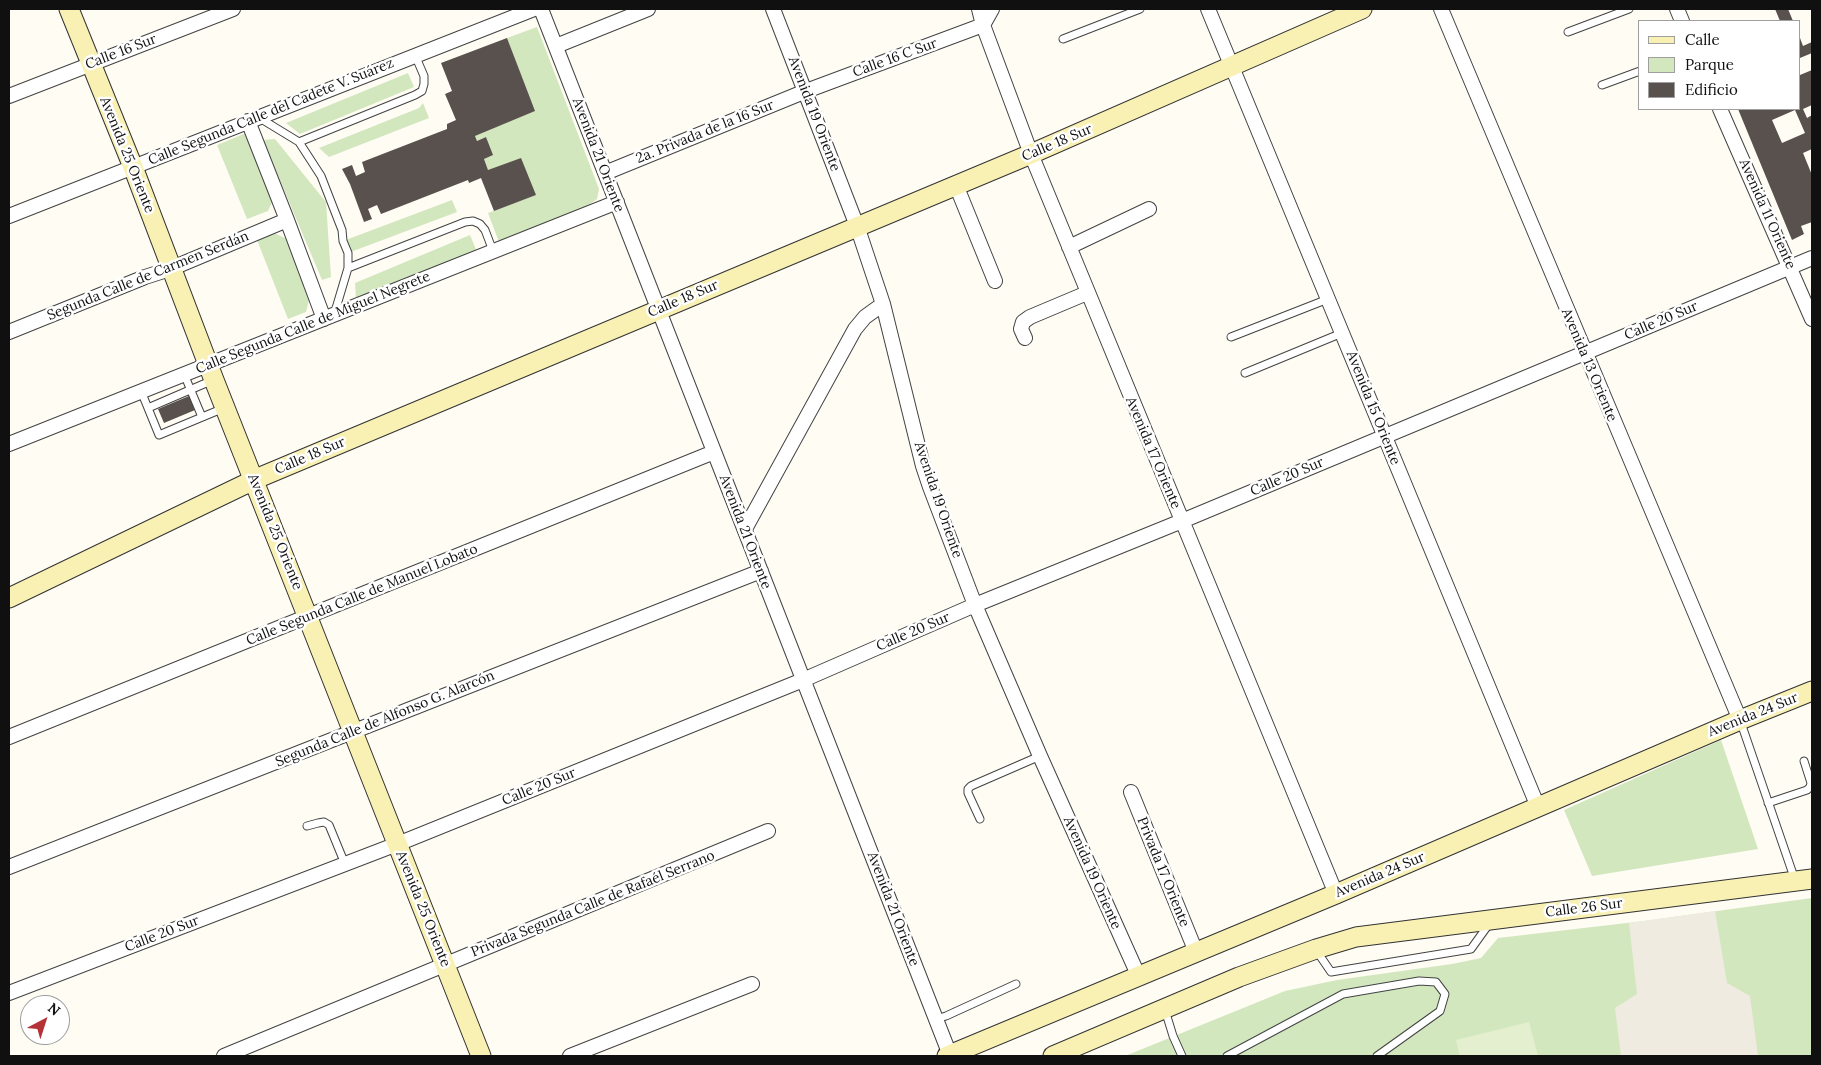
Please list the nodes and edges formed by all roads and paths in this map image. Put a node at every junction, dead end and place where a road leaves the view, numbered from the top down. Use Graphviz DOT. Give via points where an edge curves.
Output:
graph roads {
  1 [pos="69,9"];
  2 [pos="233,9"];
  3 [pos="534,9"];
  4 [pos="541,9"];
  5 [pos="648,9"];
  6 [pos="773,9"];
  7 [pos="979,9"];
  8 [pos="992,9"];
  9 [pos="1140,9"];
  10 [pos="1208,9"];
  11 [pos="1362,9"];
  12 [pos="1441,9"];
  13 [pos="1629,9"];
  14 [pos="983,25"];
  15 [pos="1568,32"];
  16 [pos="1063,39"];
  17 [pos="556,46"];
  18 [pos="415,55"];
  19 [pos="91,64"];
  20 [pos="1232,66"];
  21 [pos="1638,72"];
  22 [pos="1602,85"];
  23 [pos="806,91"];
  24 [pos="9,96"];
  25 [pos="1720,110"];
  26 [pos="253,119"];
  27 [pos="299,142"];
  28 [pos="1031,154"];
  29 [pos="132,166"];
  30 [pos="605,173"];
  31 [pos="956,185"];
  32 [pos="616,202"];
  33 [pos="1149,208"];
  34 [pos="9,216"];
  35 [pos="287,220"];
  36 [pos="857,226"];
  37 [pos="1069,247"];
  38 [pos="493,251"];
  39 [pos="1812,258"];
  40 [pos="1790,267"];
  41 [pos="348,268"];
  42 [pos="170,269"];
  43 [pos="995,281"];
  44 [pos="1087,293"];
  45 [pos="1328,299"];
  46 [pos="883,304"];
  47 [pos="658,310"];
  48 [pos="329,317"];
  49 [pos="1812,319"];
  50 [pos="9,332"];
  51 [pos="1342,333"];
  52 [pos="1231,337"];
  53 [pos="1025,338"];
  54 [pos="1584,353"];
  55 [pos="211,372"];
  56 [pos="1245,373"];
  57 [pos="184,374"];
  58 [pos="190,390"];
  59 [pos="141,391"];
  60 [pos="148,408"];
  61 [pos="225,408"];
  62 [pos="202,417"];
  63 [pos="1385,437"];
  64 [pos="9,444"];
  65 [pos="714,452"];
  66 [pos="254,479"];
  67 [pos="1182,521"];
  68 [pos="745,529"];
  69 [pos="761,571"];
  70 [pos="9,598"];
  71 [pos="976,605"];
  72 [pos="308,616"];
  73 [pos="803,680"];
  74 [pos="1812,691"];
  75 [pos="1740,720"];
  76 [pos="353,731"];
  77 [pos="9,737"];
  78 [pos="1040,756"];
  79 [pos="1804,761"];
  80 [pos="1131,792"];
  81 [pos="1768,803"];
  82 [pos="1538,807"];
  83 [pos="980,820"];
  84 [pos="307,826"];
  85 [pos="768,831"];
  86 [pos="397,844"];
  87 [pos="346,864"];
  88 [pos="9,867"];
  89 [pos="1804,880"];
  90 [pos="1336,894"];
  91 [pos="1493,919"];
  92 [pos="1316,950"];
  93 [pos="1196,952"];
  94 [pos="445,965"];
  95 [pos="1139,977"];
  96 [pos="752,984"];
  97 [pos="1016,984"];
  98 [pos="9,993"];
  99 [pos="1165,1009"];
  100 [pos="936,1019"];
  101 [pos="224,1056"];
  102 [pos="481,1056"];
  103 [pos="570,1056"];
  104 [pos="948,1056"];
  105 [pos="1053,1056"];
  106 [pos="1182,1056"];
  107 [pos="1227,1056"];
  108 [pos="1377,1056"];
  1 -- 19 [label="main road, Avenida 25 Oriente"];
  2 -- 19 [label="street, Calle 16 Sur"];
  3 -- 18 [label="street, Calle Segunda Calle del Cadete V. Suárez"];
  4 -- 17 [label="street, Avenida 21 Oriente"];
  5 -- 17 [label="street"];
  6 -- 23 [label="street, Avenida 19 Oriente"];
  7 -- 14 [label="street, Avenida 17 Oriente"];
  8 -- 14 [label="street"];
  9 -- 16 [label="lane"];
  10 -- 20 [label="street, Avenida 15 Oriente"];
  11 -- 20 [label="main road, Calle 18 Sur"];
  12 -- 54 [label="street, Avenida 13 Oriente"];
  13 -- 15 [label="lane"];
  14 -- 23 [label="street, Calle 16 C Sur"];
  14 -- 28 [label="street, Avenida 17 Oriente"];
  17 -- 30 [label="street, Avenida 21 Oriente"];
  18 -- 26 [label="street, Calle Segunda Calle del Cadete V. Suárez"];
  18 -- 27 [label="lane" via="424,76 422,91"];
  19 -- 24 [label="street, Calle 16 Sur"];
  19 -- 29 [label="main road, Avenida 25 Oriente"];
  20 -- 28 [label="main road, Calle 18 Sur"];
  20 -- 45 [label="street, Avenida 15 Oriente"];
  21 -- 22 [label="lane"];
  23 -- 30 [label="street, 2a. Privada de la 16 Sur"];
  23 -- 36 [label="street, Avenida 19 Oriente"];
  25 -- 40 [label="street, Avenida 11 Oriente"];
  26 -- 27 [label="lane"];
  26 -- 29 [label="street, Calle Segunda Calle del Cadete V. Suárez"];
  26 -- 35 [label="street"];
  27 -- 41 [label="lane" via="321,176 342,230"];
  28 -- 31 [label="main road, Calle 18 Sur"];
  28 -- 37 [label="street, Avenida 17 Oriente"];
  29 -- 34 [label="street, Calle Segunda Calle del Cadete V. Suárez"];
  29 -- 42 [label="main road, Avenida 25 Oriente"];
  30 -- 32 [label="street, Avenida 21 Oriente"];
  31 -- 36 [label="main road, Calle 18 Sur"];
  31 -- 43 [label="street"];
  32 -- 38 [label="street, Calle Segunda Calle de Miguel Negrete"];
  32 -- 47 [label="street, Avenida 21 Oriente"];
  33 -- 37 [label="street"];
  35 -- 42 [label="street, Segunda Calle de Carmen Serdán"];
  35 -- 48 [label="street"];
  36 -- 46 [label="street, Avenida 19 Oriente"];
  36 -- 47 [label="main road, Calle 18 Sur"];
  37 -- 44 [label="street, Avenida 17 Oriente"];
  38 -- 41 [label="lane" via="485,230 473,221"];
  38 -- 48 [label="street, Calle Segunda Calle de Miguel Negrete"];
  39 -- 40 [label="street, Calle 20 Sur"];
  40 -- 49 [label="street, Avenida 11 Oriente"];
  40 -- 54 [label="street, Calle 20 Sur"];
  41 -- 48 [label="lane"];
  42 -- 50 [label="street, Segunda Calle de Carmen Serdán"];
  42 -- 55 [label="main road, Avenida 25 Oriente"];
  44 -- 53 [label="street" via="1023,322 1021,329"];
  44 -- 67 [label="street, Avenida 17 Oriente"];
  45 -- 51 [label="street, Avenida 15 Oriente"];
  45 -- 52 [label="lane"];
  46 -- 68 [label="street" via="855,329"];
  46 -- 71 [label="street, Avenida 19 Oriente" via="923,466"];
  47 -- 65 [label="street, Avenida 21 Oriente"];
  47 -- 66 [label="main road, Calle 18 Sur"];
  48 -- 55 [label="street, Calle Segunda Calle de Miguel Negrete"];
  51 -- 56 [label="lane"];
  51 -- 63 [label="street, Avenida 15 Oriente"];
  54 -- 63 [label="street, Calle 20 Sur"];
  54 -- 75 [label="street, Avenida 13 Oriente"];
  55 -- 57 [label="street, Calle Segunda Calle de Miguel Negrete"];
  55 -- 58 [label="lane"];
  55 -- 61 [label="main road, Avenida 25 Oriente"];
  57 -- 58 [label="lane"];
  57 -- 59 [label="street, Calle Segunda Calle de Miguel Negrete"];
  58 -- 60 [label="lane"];
  58 -- 62 [label="lane"];
  59 -- 60 [label="lane"];
  59 -- 64 [label="street, Calle Segunda Calle de Miguel Negrete"];
  60 -- 62 [label="lane" via="159,435"];
  61 -- 62 [label="lane"];
  61 -- 66 [label="main road, Avenida 25 Oriente"];
  63 -- 67 [label="street, Calle 20 Sur"];
  63 -- 82 [label="street, Avenida 15 Oriente"];
  65 -- 68 [label="street, Avenida 21 Oriente"];
  65 -- 72 [label="street, Calle Segunda Calle de Manuel Lobato"];
  66 -- 70 [label="main road, Calle 18 Sur"];
  66 -- 72 [label="main road, Avenida 25 Oriente"];
  67 -- 71 [label="street, Calle 20 Sur"];
  67 -- 90 [label="street, Avenida 17 Oriente"];
  68 -- 69 [label="street, Avenida 21 Oriente"];
  69 -- 73 [label="street, Avenida 21 Oriente"];
  69 -- 76 [label="street, Segunda Calle de Alfonso G. Alarcón"];
  71 -- 73 [label="street, Calle 20 Sur"];
  71 -- 78 [label="street, Avenida 19 Oriente"];
  72 -- 76 [label="main road, Avenida 25 Oriente"];
  72 -- 77 [label="street, Calle Segunda Calle de Manuel Lobato"];
  73 -- 86 [label="street, Calle 20 Sur"];
  73 -- 100 [label="street, Avenida 21 Oriente"];
  74 -- 75 [label="main road, Avenida 24 Sur"];
  75 -- 81 [label="lane"];
  75 -- 82 [label="main road, Avenida 24 Sur"];
  76 -- 86 [label="main road, Avenida 25 Oriente"];
  76 -- 88 [label="street, Segunda Calle de Alfonso G. Alarcón"];
  78 -- 83 [label="lane" via="968,789"];
  78 -- 95 [label="street, Avenida 19 Oriente"];
  79 -- 81 [label="lane" via="1810,783 1807,790"];
  80 -- 93 [label="street, Privada 17 Oriente"];
  81 -- 89 [label="lane"];
  82 -- 90 [label="main road, Avenida 24 Sur"];
  84 -- 87 [label="lane" via="324,822 329,825"];
  85 -- 94 [label="street, Privada Segunda Calle de Rafaél Serrano"];
  86 -- 87 [label="street, Calle 20 Sur"];
  86 -- 94 [label="main road, Avenida 25 Oriente"];
  87 -- 98 [label="street, Calle 20 Sur"];
  89 -- 91 [label="main road, Calle 26 Sur"];
  90 -- 93 [label="main road, Avenida 24 Sur"];
  91 -- 92 [label="main road, Calle 26 Sur" via="1356,937"];
  91 -- 92 [label="lane" via="1471,949 1331,972"];
  92 -- 99 [label="main road" via="1239,977"];
  93 -- 95 [label="main road, Avenida 24 Sur"];
  94 -- 101 [label="street, Privada Segunda Calle de Rafaél Serrano"];
  94 -- 102 [label="main road, Avenida 25 Oriente"];
  95 -- 104 [label="main road, Avenida 24 Sur"];
  96 -- 103 [label="street"];
  97 -- 100 [label="lane"];
  99 -- 105 [label="main road"];
  99 -- 106 [label="lane"];
  100 -- 104 [label="street, Avenida 21 Oriente"];
  107 -- 108 [label="lane" via="1342,994 1419,981 1436,982 1445,994 1440,1010"];
}
